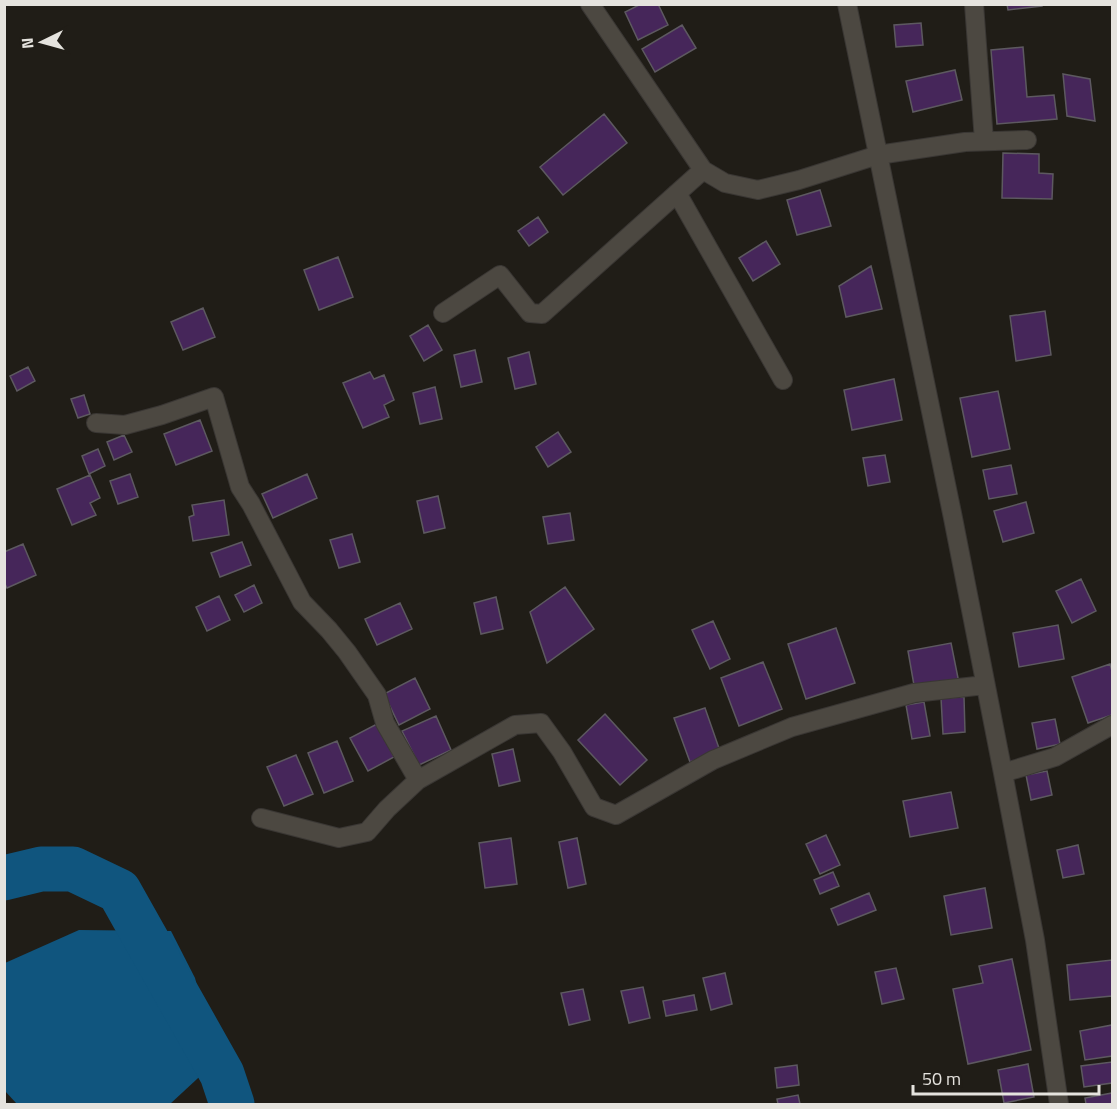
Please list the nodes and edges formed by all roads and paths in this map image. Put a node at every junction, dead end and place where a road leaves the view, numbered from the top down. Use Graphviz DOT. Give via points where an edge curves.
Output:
graph roads {
  1 [pos="590,4"];
  2 [pos="847,4"];
  3 [pos="974,4"];
  4 [pos="1026,140"];
  5 [pos="984,141"];
  6 [pos="878,155"];
  7 [pos="703,170"];
  8 [pos="677,193"];
  9 [pos="443,313"];
  10 [pos="783,380"];
  11 [pos="96,423"];
  12 [pos="985,685"];
  13 [pos="1113,725"];
  14 [pos="1002,773"];
  15 [pos="418,780"];
  16 [pos="261,818"];
  17 [pos="1059,1104"];
  1 -- 7 [label="street"];
  2 -- 6 [label="street"];
  3 -- 5 [label="street"];
  4 -- 5 [label="street"];
  5 -- 6 [label="street"];
  6 -- 7 [label="street" via="758,190 725,183"];
  6 -- 12 [label="street"];
  7 -- 8 [label="street"];
  8 -- 9 [label="street" via="542,314 530,313 500,275"];
  8 -- 10 [label="street"];
  11 -- 15 [label="street" via="125,425 214,397 240,487 302,602 347,652 377,695 385,723"];
  12 -- 14 [label="street"];
  12 -- 15 [label="street" via="914,693 792,728 713,760 616,815 594,807 541,723 515,725"];
  13 -- 14 [label="street" via="1055,757"];
  14 -- 17 [label="street" via="1035,940"];
  15 -- 16 [label="street" via="367,832 339,838"];
}
